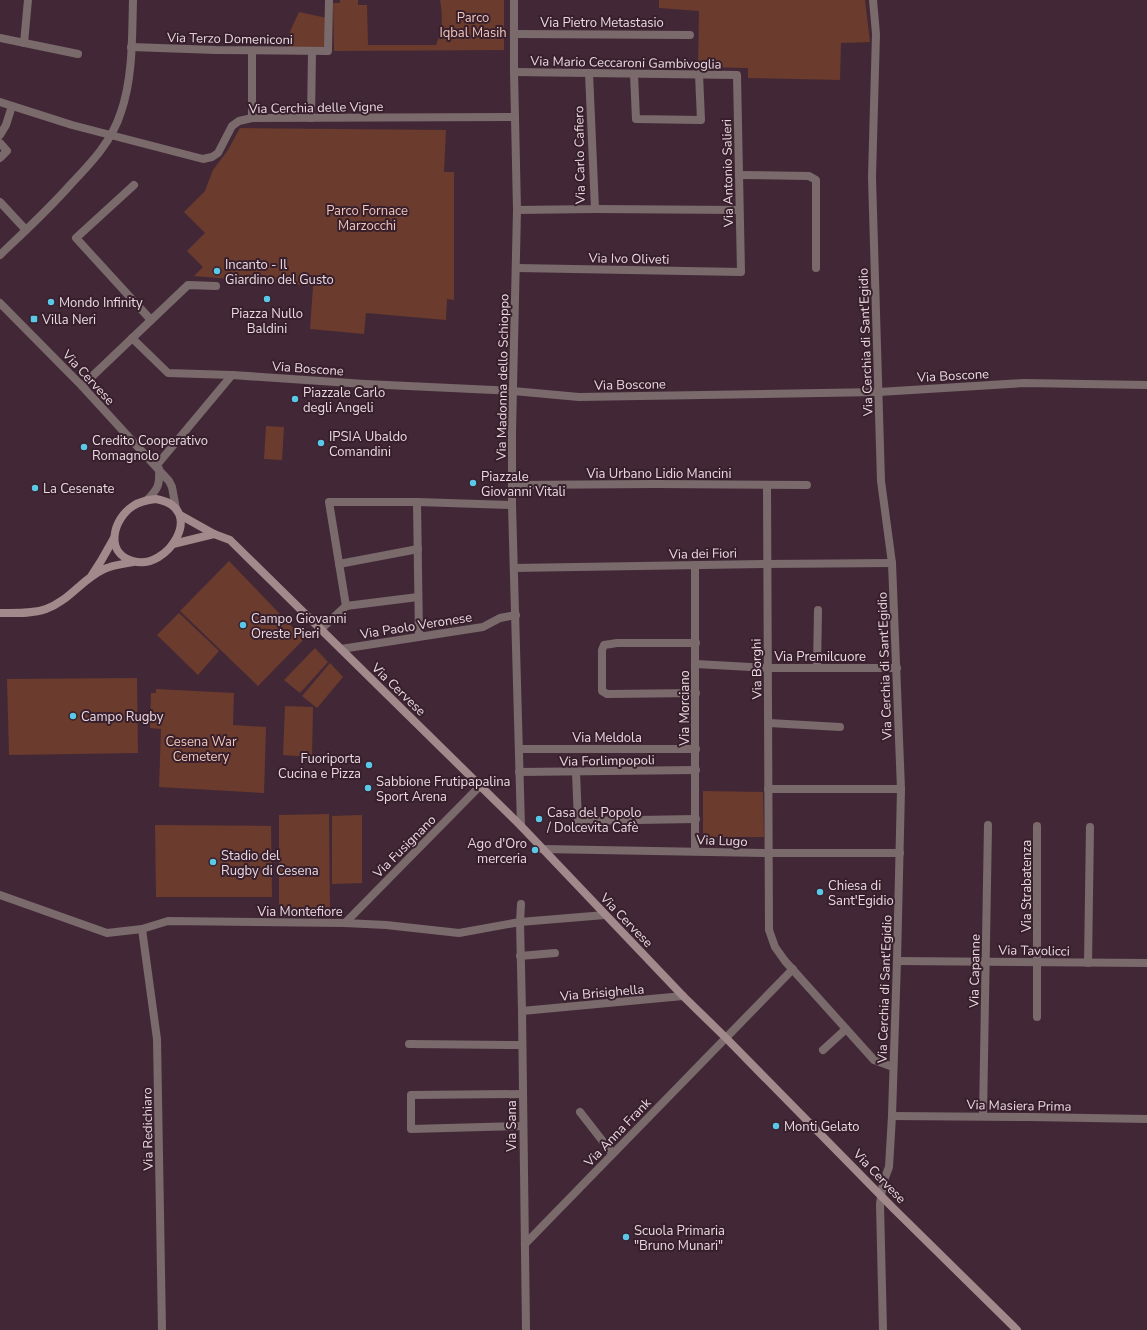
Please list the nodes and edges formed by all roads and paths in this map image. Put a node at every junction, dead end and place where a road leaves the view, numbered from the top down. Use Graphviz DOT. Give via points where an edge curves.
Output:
graph roads {
  1 [pos="28,0"];
  2 [pos="133,0"];
  3 [pos="329,0"];
  4 [pos="514,0"];
  5 [pos="873,0"];
  6 [pos="514,34"];
  7 [pos="690,35"];
  8 [pos="0,38"];
  9 [pos="24,43"];
  10 [pos="131,47"];
  11 [pos="252,51"];
  12 [pos="312,52"];
  13 [pos="78,54"];
  14 [pos="514,72"];
  15 [pos="589,73"];
  16 [pos="634,74"];
  17 [pos="699,74"];
  18 [pos="737,75"];
  19 [pos="0,102"];
  20 [pos="12,106"];
  21 [pos="515,117"];
  22 [pos="252,118"];
  23 [pos="311,118"];
  24 [pos="0,135"];
  25 [pos="111,135"];
  26 [pos="0,144"];
  27 [pos="0,158"];
  28 [pos="739,174"];
  29 [pos="134,185"];
  30 [pos="0,202"];
  31 [pos="594,209"];
  32 [pos="517,210"];
  33 [pos="739,210"];
  34 [pos="26,230"];
  35 [pos="0,255"];
  36 [pos="517,268"];
  37 [pos="816,268"];
  38 [pos="741,272"];
  39 [pos="216,286"];
  40 [pos="0,303"];
  41 [pos="151,320"];
  42 [pos="132,338"];
  43 [pos="232,375"];
  44 [pos="1147,385"];
  45 [pos="82,386"];
  46 [pos="513,391"];
  47 [pos="879,392"];
  48 [pos="158,468"];
  49 [pos="512,485"];
  50 [pos="767,485"];
  51 [pos="807,485"];
  52 [pos="147,500"];
  53 [pos="417,502"];
  54 [pos="512,505"];
  55 [pos="178,512"];
  56 [pos="214,534"];
  57 [pos="114,538"];
  58 [pos="173,544"];
  59 [pos="418,549"];
  60 [pos="134,562"];
  61 [pos="892,563"];
  62 [pos="339,564"];
  63 [pos="767,564"];
  64 [pos="695,565"];
  65 [pos="514,568"];
  66 [pos="88,580"];
  67 [pos="418,597"];
  68 [pos="346,606"];
  69 [pos="818,610"];
  70 [pos="0,613"];
  71 [pos="516,615"];
  72 [pos="321,629"];
  73 [pos="419,636"];
  74 [pos="696,643"];
  75 [pos="341,649"];
  76 [pos="696,664"];
  77 [pos="818,667"];
  78 [pos="767,668"];
  79 [pos="897,668"];
  80 [pos="696,693"];
  81 [pos="769,723"];
  82 [pos="840,727"];
  83 [pos="696,748"];
  84 [pos="519,749"];
  85 [pos="696,770"];
  86 [pos="519,772"];
  87 [pos="576,772"];
  88 [pos="480,786"];
  89 [pos="768,789"];
  90 [pos="902,789"];
  91 [pos="696,820"];
  92 [pos="988,825"];
  93 [pos="521,826"];
  94 [pos="1037,826"];
  95 [pos="1090,827"];
  96 [pos="542,849"];
  97 [pos="695,851"];
  98 [pos="768,853"];
  99 [pos="900,853"];
  100 [pos="0,895"];
  101 [pos="520,904"];
  102 [pos="605,915"];
  103 [pos="520,922"];
  104 [pos="345,923"];
  105 [pos="142,928"];
  106 [pos="555,953"];
  107 [pos="520,956"];
  108 [pos="897,961"];
  109 [pos="986,961"];
  110 [pos="1038,962"];
  111 [pos="1088,963"];
  112 [pos="1147,964"];
  113 [pos="793,969"];
  114 [pos="683,996"];
  115 [pos="522,1011"];
  116 [pos="1037,1017"];
  117 [pos="846,1029"];
  118 [pos="726,1038"];
  119 [pos="409,1044"];
  120 [pos="522,1045"];
  121 [pos="823,1050"];
  122 [pos="893,1067"];
  123 [pos="523,1094"];
  124 [pos="580,1112"];
  125 [pos="892,1116"];
  126 [pos="983,1116"];
  127 [pos="1147,1119"];
  128 [pos="523,1126"];
  129 [pos="612,1153"];
  130 [pos="881,1194"];
  131 [pos="525,1244"];
  132 [pos="162,1330"];
  133 [pos="526,1330"];
  134 [pos="883,1330"];
  135 [pos="1018,1330"];
  1 -- 9 [label="street"];
  2 -- 10 [label="street"];
  3 -- 12 [label="street, Via Terzo Domeniconi" via="328,51"];
  4 -- 6 [label="street, Via Madonna dello Schioppo"];
  5 -- 47 [label="street, Via Cerchia di Sant'Egidio" via="876,34 872,177"];
  6 -- 7 [label="street, Via Pietro Metastasio"];
  6 -- 14 [label="street, Via Madonna dello Schioppo"];
  8 -- 9 [label="street"];
  9 -- 13 [label="street"];
  10 -- 11 [label="street, Via Terzo Domeniconi"];
  10 -- 25 [label="street" via="127,91"];
  11 -- 12 [label="street, Via Terzo Domeniconi"];
  11 -- 22 [label="street"];
  12 -- 23 [label="street"];
  14 -- 15 [label="street, Via Mario Ceccaroni Gambivoglia"];
  14 -- 21 [label="street, Via Madonna dello Schioppo"];
  15 -- 16 [label="street, Via Mario Ceccaroni Gambivoglia"];
  15 -- 31 [label="street, Via Carlo Cafiero"];
  16 -- 17 [label="street, Via Mario Ceccaroni Gambivoglia"];
  16 -- 17 [label="street" via="636,119 701,120"];
  17 -- 18 [label="street, Via Mario Ceccaroni Gambivoglia"];
  18 -- 28 [label="street, Via Antonio Salieri"];
  19 -- 20 [label="street, Via Cerchia delle Vigne"];
  20 -- 24 [label="street"];
  20 -- 25 [label="street, Via Cerchia delle Vigne"];
  21 -- 23 [label="street, Via Cerchia delle Vigne"];
  21 -- 32 [label="street, Via Madonna dello Schioppo"];
  22 -- 23 [label="street, Via Cerchia delle Vigne"];
  22 -- 25 [label="street, Via Cerchia delle Vigne" via="239,121 232,126 212,158 203,159"];
  25 -- 34 [label="street" via="96,157"];
  26 -- 27 [label="street" via="7,151"];
  28 -- 33 [label="street, Via Antonio Salieri"];
  28 -- 37 [label="street" via="809,176 816,180"];
  29 -- 41 [label="street" via="76,238"];
  30 -- 34 [label="street"];
  31 -- 32 [label="street, Via Carlo Cafiero"];
  31 -- 33 [label="street"];
  32 -- 36 [label="street, Via Madonna dello Schioppo"];
  33 -- 38 [label="street, Via Antonio Salieri"];
  34 -- 35 [label="street"];
  36 -- 38 [label="street, Via Ivo Oliveti"];
  36 -- 46 [label="street, Via Madonna dello Schioppo"];
  39 -- 41 [label="street" via="188,285"];
  40 -- 45 [label="street, Via Cervese"];
  41 -- 42 [label="street"];
  42 -- 43 [label="street, Via Boscone" via="168,373"];
  42 -- 45 [label="street"];
  43 -- 46 [label="street, Via Boscone"];
  43 -- 48 [label="street"];
  44 -- 47 [label="street, Via Boscone" via="1024,383"];
  45 -- 48 [label="street, Via Cervese"];
  46 -- 47 [label="street, Via Boscone" via="579,397"];
  46 -- 49 [label="street, Via Madonna dello Schioppo"];
  47 -- 61 [label="street, Via Cerchia di Sant'Egidio" via="881,481"];
  48 -- 52 [label="street" via="160,481 156,491"];
  48 -- 55 [label="street, Via Cervese" via="172,487"];
  49 -- 50 [label="street, Via Urbano Lidio Mancini"];
  49 -- 54 [label="street, Via Madonna dello Schioppo"];
  50 -- 51 [label="street, Via Urbano Lidio Mancini"];
  50 -- 63 [label="street, Via Borghi"];
  52 -- 55 [label="main road" via="165,501"];
  52 -- 57 [label="main road" via="133,506 121,517"];
  53 -- 54 [label="street"];
  53 -- 59 [label="street"];
  53 -- 62 [label="street" via="329,502"];
  54 -- 65 [label="street, Via Madonna dello Schioppo"];
  55 -- 56 [label="main road, Via Cervese"];
  55 -- 58 [label="main road" via="181,527"];
  56 -- 58 [label="main road"];
  56 -- 72 [label="main road, Via Cervese" via="230,540"];
  57 -- 60 [label="main road" via="117,550 124,558"];
  57 -- 66 [label="main road"];
  58 -- 60 [label="main road" via="154,559"];
  59 -- 62 [label="street"];
  59 -- 67 [label="street"];
  60 -- 66 [label="main road" via="103,570"];
  61 -- 63 [label="street, Via dei Fiori"];
  61 -- 79 [label="street, Via Cerchia di Sant'Egidio"];
  62 -- 68 [label="street"];
  63 -- 64 [label="street, Via dei Fiori"];
  63 -- 78 [label="street, Via Borghi"];
  64 -- 65 [label="street, Via dei Fiori"];
  64 -- 74 [label="street, Via Morciano"];
  65 -- 71 [label="street, Via Madonna dello Schioppo"];
  66 -- 70 [label="main road" via="69,597 46,609"];
  67 -- 68 [label="street"];
  67 -- 73 [label="street"];
  68 -- 72 [label="street"];
  69 -- 77 [label="street"];
  71 -- 73 [label="street, Via Paolo Veronese" via="500,618 483,627"];
  71 -- 84 [label="street, Via Madonna dello Schioppo"];
  72 -- 75 [label="main road, Via Cervese"];
  73 -- 75 [label="street, Via Paolo Veronese"];
  74 -- 76 [label="street, Via Morciano"];
  74 -- 80 [label="street" via="604,645 601,684 602,691 607,694"];
  75 -- 88 [label="main road, Via Cervese"];
  76 -- 78 [label="street, Via Premilcuore"];
  76 -- 80 [label="street, Via Morciano"];
  77 -- 78 [label="street, Via Premilcuore"];
  77 -- 79 [label="street, Via Premilcuore"];
  78 -- 81 [label="street, Via Borghi"];
  79 -- 90 [label="street, Via Cerchia di Sant'Egidio"];
  80 -- 83 [label="street, Via Morciano"];
  81 -- 82 [label="street"];
  81 -- 89 [label="street, Via Borghi"];
  83 -- 84 [label="street, Via Meldola"];
  83 -- 85 [label="street, Via Morciano"];
  84 -- 86 [label="street, Via Madonna dello Schioppo"];
  85 -- 87 [label="street, Via Forlimpopoli"];
  85 -- 91 [label="street, Via Morciano"];
  86 -- 87 [label="street, Via Forlimpopoli"];
  86 -- 93 [label="street, Via Madonna dello Schioppo"];
  87 -- 91 [label="street" via="578,821"];
  88 -- 93 [label="main road, Via Cervese"];
  88 -- 104 [label="street, Via Fusignano"];
  89 -- 90 [label="street"];
  89 -- 98 [label="street, Via Borghi"];
  90 -- 99 [label="street, Via Cerchia di Sant'Egidio"];
  91 -- 97 [label="street, Via Morciano"];
  92 -- 109 [label="street, Via Capanne"];
  93 -- 96 [label="main road, Via Cervese"];
  94 -- 110 [label="street, Via Strabatenza"];
  95 -- 111 [label="street"];
  96 -- 97 [label="street, Via Lugo"];
  96 -- 102 [label="main road, Via Cervese"];
  97 -- 98 [label="street, Via Lugo"];
  98 -- 99 [label="street, Via Lugo"];
  98 -- 113 [label="street, Via Borghi" via="768,930 775,947"];
  99 -- 108 [label="street, Via Cerchia di Sant'Egidio"];
  100 -- 105 [label="street, Via Montefiore" via="107,933"];
  101 -- 103 [label="street, Via Sana"];
  102 -- 103 [label="street, Via Montefiore"];
  102 -- 114 [label="main road, Via Cervese"];
  103 -- 104 [label="street, Via Montefiore" via="459,933"];
  103 -- 107 [label="street, Via Sana"];
  104 -- 105 [label="street, Via Montefiore" via="168,921"];
  105 -- 132 [label="street, Via Redichiaro" via="157,1039"];
  106 -- 107 [label="street"];
  107 -- 115 [label="street, Via Sana"];
  108 -- 109 [label="street, Via Tavolicci"];
  108 -- 122 [label="street, Via Cerchia di Sant'Egidio"];
  109 -- 110 [label="street, Via Tavolicci"];
  109 -- 126 [label="street, Via Capanne"];
  110 -- 111 [label="street, Via Tavolicci"];
  110 -- 116 [label="street, Via Strabatenza"];
  111 -- 112 [label="street, Via Tavolicci"];
  113 -- 117 [label="street, Via Borghi"];
  113 -- 118 [label="street, Via Anna Frank"];
  114 -- 115 [label="street, Via Brisighella"];
  114 -- 118 [label="main road, Via Cervese"];
  115 -- 120 [label="street, Via Sana"];
  117 -- 121 [label="street"];
  117 -- 122 [label="street, Via Borghi" via="874,1060"];
  118 -- 129 [label="street, Via Anna Frank"];
  118 -- 130 [label="main road, Via Cervese"];
  119 -- 120 [label="street"];
  120 -- 123 [label="street, Via Sana"];
  122 -- 125 [label="street, Via Cerchia di Sant'Egidio"];
  123 -- 128 [label="street, Via Sana"];
  123 -- 128 [label="street" via="411,1095 411,1129"];
  124 -- 129 [label="street"];
  125 -- 126 [label="street, Via Masiera Prima"];
  125 -- 130 [label="street, Via Cerchia di Sant'Egidio" via="889,1166"];
  126 -- 127 [label="street, Via Masiera Prima"];
  128 -- 131 [label="street, Via Sana"];
  129 -- 131 [label="street, Via Anna Frank"];
  130 -- 134 [label="street, Via Cerchia di Sant'Egidio"];
  130 -- 135 [label="main road, Via Cervese"];
  131 -- 133 [label="street, Via Sana"];
}
